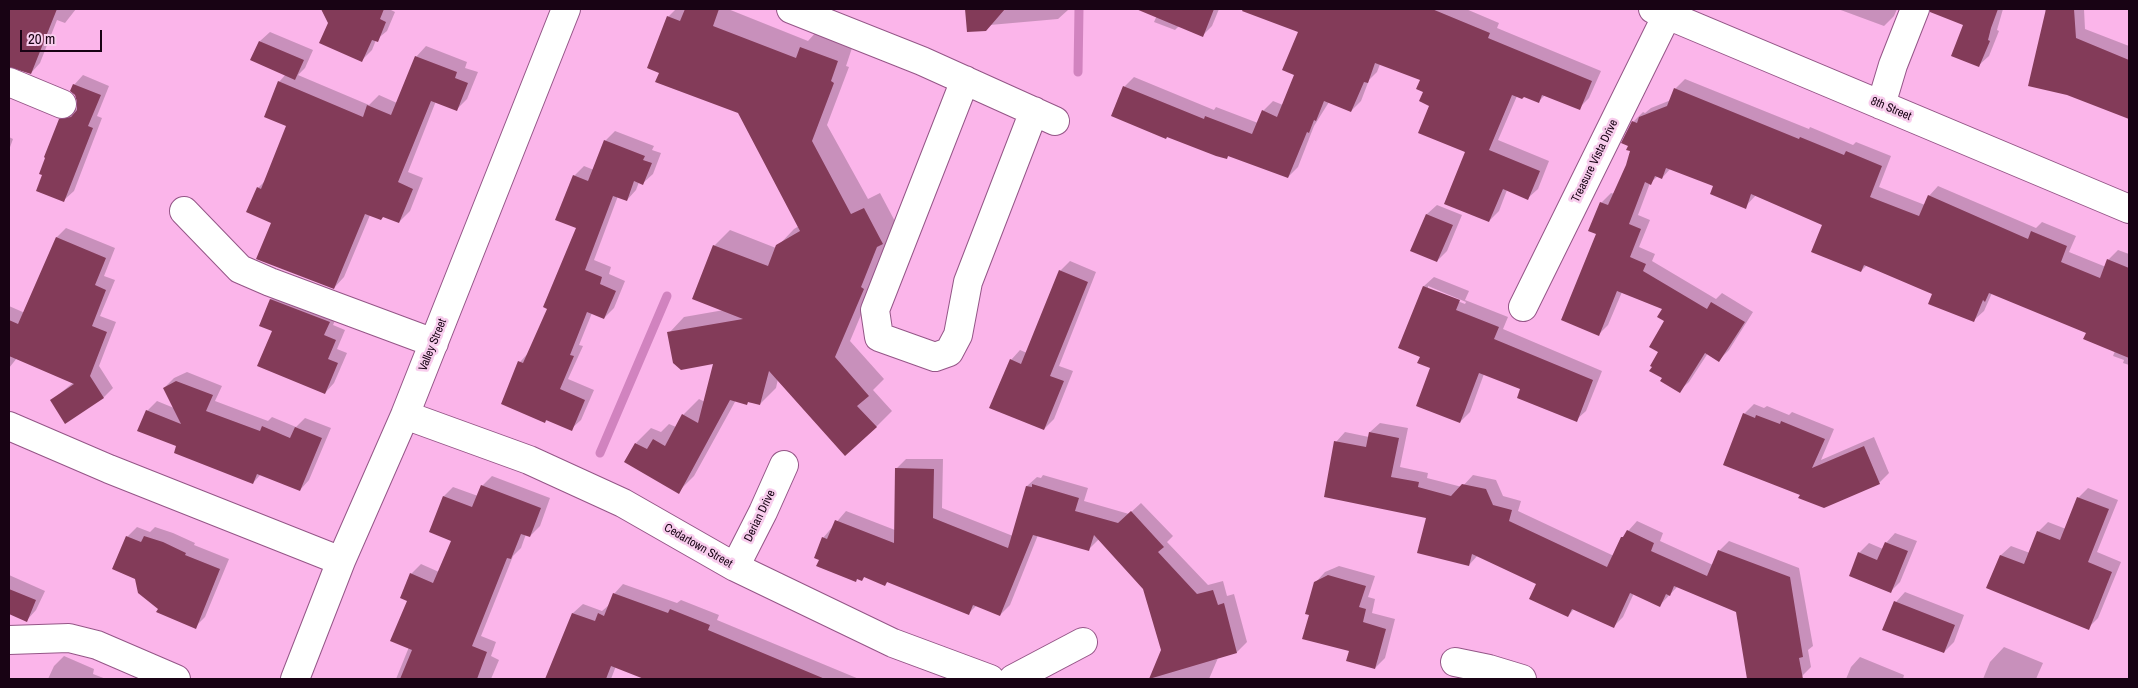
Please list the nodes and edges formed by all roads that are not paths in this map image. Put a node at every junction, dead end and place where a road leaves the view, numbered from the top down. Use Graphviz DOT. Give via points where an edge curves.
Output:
graph roads {
  1 [pos="566,9"];
  2 [pos="791,9"];
  3 [pos="1915,9"];
  4 [pos="1660,12"];
  5 [pos="965,80"];
  6 [pos="9,82"];
  7 [pos="62,104"];
  8 [pos="1881,105"];
  9 [pos="2129,209"];
  10 [pos="184,210"];
  11 [pos="1523,307"];
  12 [pos="434,343"];
  13 [pos="405,415"];
  14 [pos="9,426"];
  15 [pos="784,464"];
  16 [pos="341,561"];
  17 [pos="735,567"];
  18 [pos="9,640"];
  19 [pos="1082,642"];
  20 [pos="1455,662"];
  21 [pos="176,679"];
  22 [pos="295,679"];
  23 [pos="990,679"];
  24 [pos="1013,679"];
  25 [pos="1522,679"];
  1 -- 12 [label="street, Valley Street"];
  2 -- 5 [label="street"];
  3 -- 8 [label="street"];
  4 -- 8 [label="street, 8th Street"];
  4 -- 11 [label="street, Treasure Vista Drive"];
  5 -- 5 [label="street" via="1045,116 968,282 958,335 949,352 935,357 878,337 875,310"];
  6 -- 7 [label="street"];
  8 -- 9 [label="street, 8th Street"];
  10 -- 12 [label="street" via="240,269"];
  12 -- 13 [label="street, Valley Street"];
  13 -- 16 [label="street, Valley Street"];
  13 -- 17 [label="street, Cedartown Street" via="529,460 623,503"];
  14 -- 16 [label="street"];
  15 -- 17 [label="street, Derian Drive"];
  16 -- 22 [label="street, Valley Street"];
  17 -- 23 [label="street, Cedartown Street" via="894,642"];
  18 -- 21 [label="street" via="69,638 88,642"];
  19 -- 24 [label="street"];
  20 -- 25 [label="street"];
}
